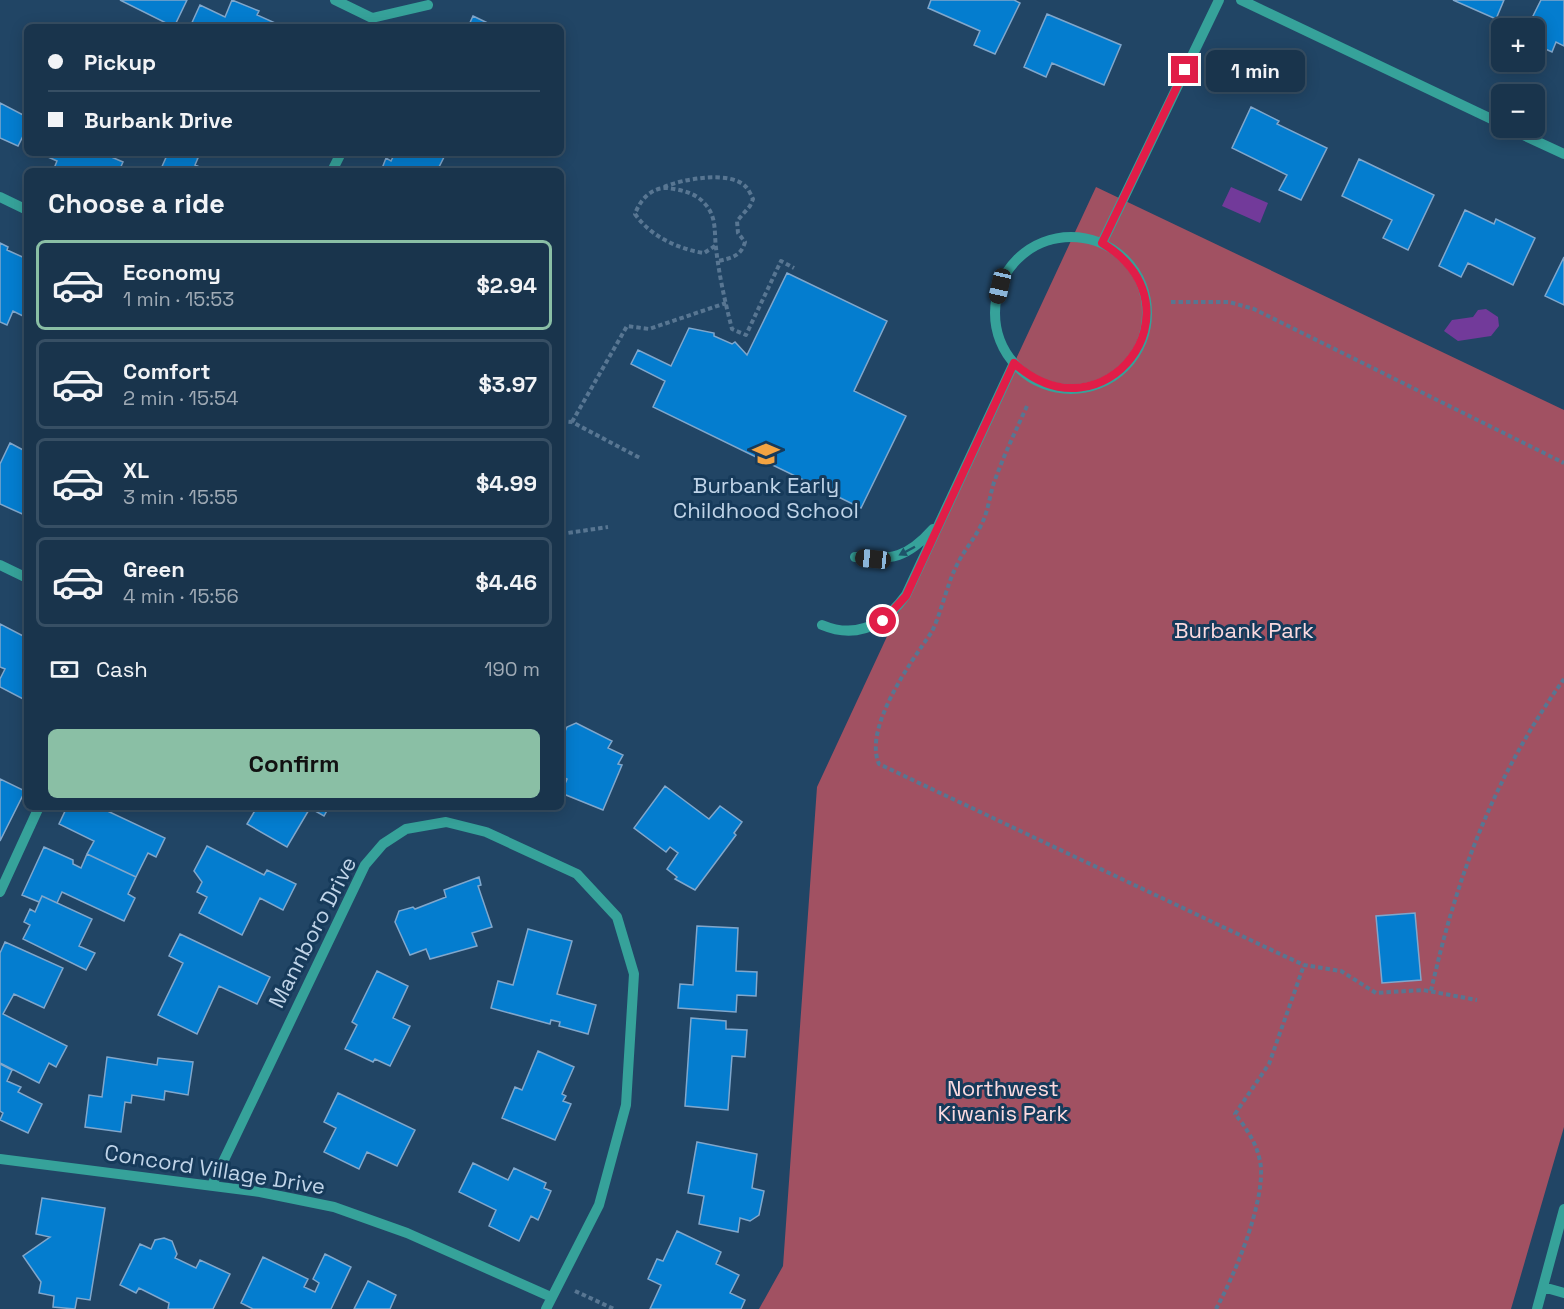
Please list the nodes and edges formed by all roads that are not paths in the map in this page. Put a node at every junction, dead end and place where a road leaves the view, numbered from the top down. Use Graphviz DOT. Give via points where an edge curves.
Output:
graph roads {
  1 [pos="334,0"];
  2 [pos="1219,0"];
  3 [pos="1241,0"];
  4 [pos="428,5"];
  5 [pos="375,23"];
  6 [pos="1491,119"];
  7 [pos="1530,138"];
  8 [pos="1564,154"];
  9 [pos="0,197"];
  10 [pos="24,209"];
  11 [pos="1102,243"];
  12 [pos="1014,363"];
  13 [pos="944,514"];
  14 [pos="855,557"];
  15 [pos="0,565"];
  16 [pos="24,577"];
  17 [pos="822,625"];
  18 [pos="38,810"];
  19 [pos="0,892"];
  20 [pos="0,1159"];
  21 [pos="212,1185"];
  22 [pos="1564,1209"];
  23 [pos="1543,1287"];
  24 [pos="1564,1293"];
  25 [pos="551,1297"];
  26 [pos="546,1309"];
  27 [pos="1537,1309"];
  1 -- 5 [label="street"];
  2 -- 11 [label="street"];
  3 -- 6 [label="street"];
  4 -- 5 [label="street"];
  7 -- 8 [label="street"];
  9 -- 10 [label="street"];
  11 -- 12 [label="street" via="1062,237 1042,242 1010,267 997,296 996,326"];
  11 -- 12 [label="street" via="1131,266 1146,298 1144,334 1127,365 1097,385 1061,388 1043,384"];
  12 -- 13 [label="street"];
  13 -- 14 [label="street, one-way" via="918,545 905,554 891,558"];
  13 -- 17 [label="street" via="906,596 893,613 859,631 834,630"];
  15 -- 16 [label="street"];
  18 -- 19 [label="street"];
  20 -- 21 [label="street, Concord Village Drive"];
  21 -- 25 [label="street, Concord Village Drive" via="334,1207 407,1233"];
  21 -- 25 [label="street, Mannboro Drive" via="365,865 383,844 406,829 446,822 486,832 577,874 618,917 634,974 626,1105 599,1205"];
  22 -- 23 [label="street"];
  23 -- 24 [label="street"];
  23 -- 27 [label="street"];
  25 -- 26 [label="street, Mannboro Drive"];
}
